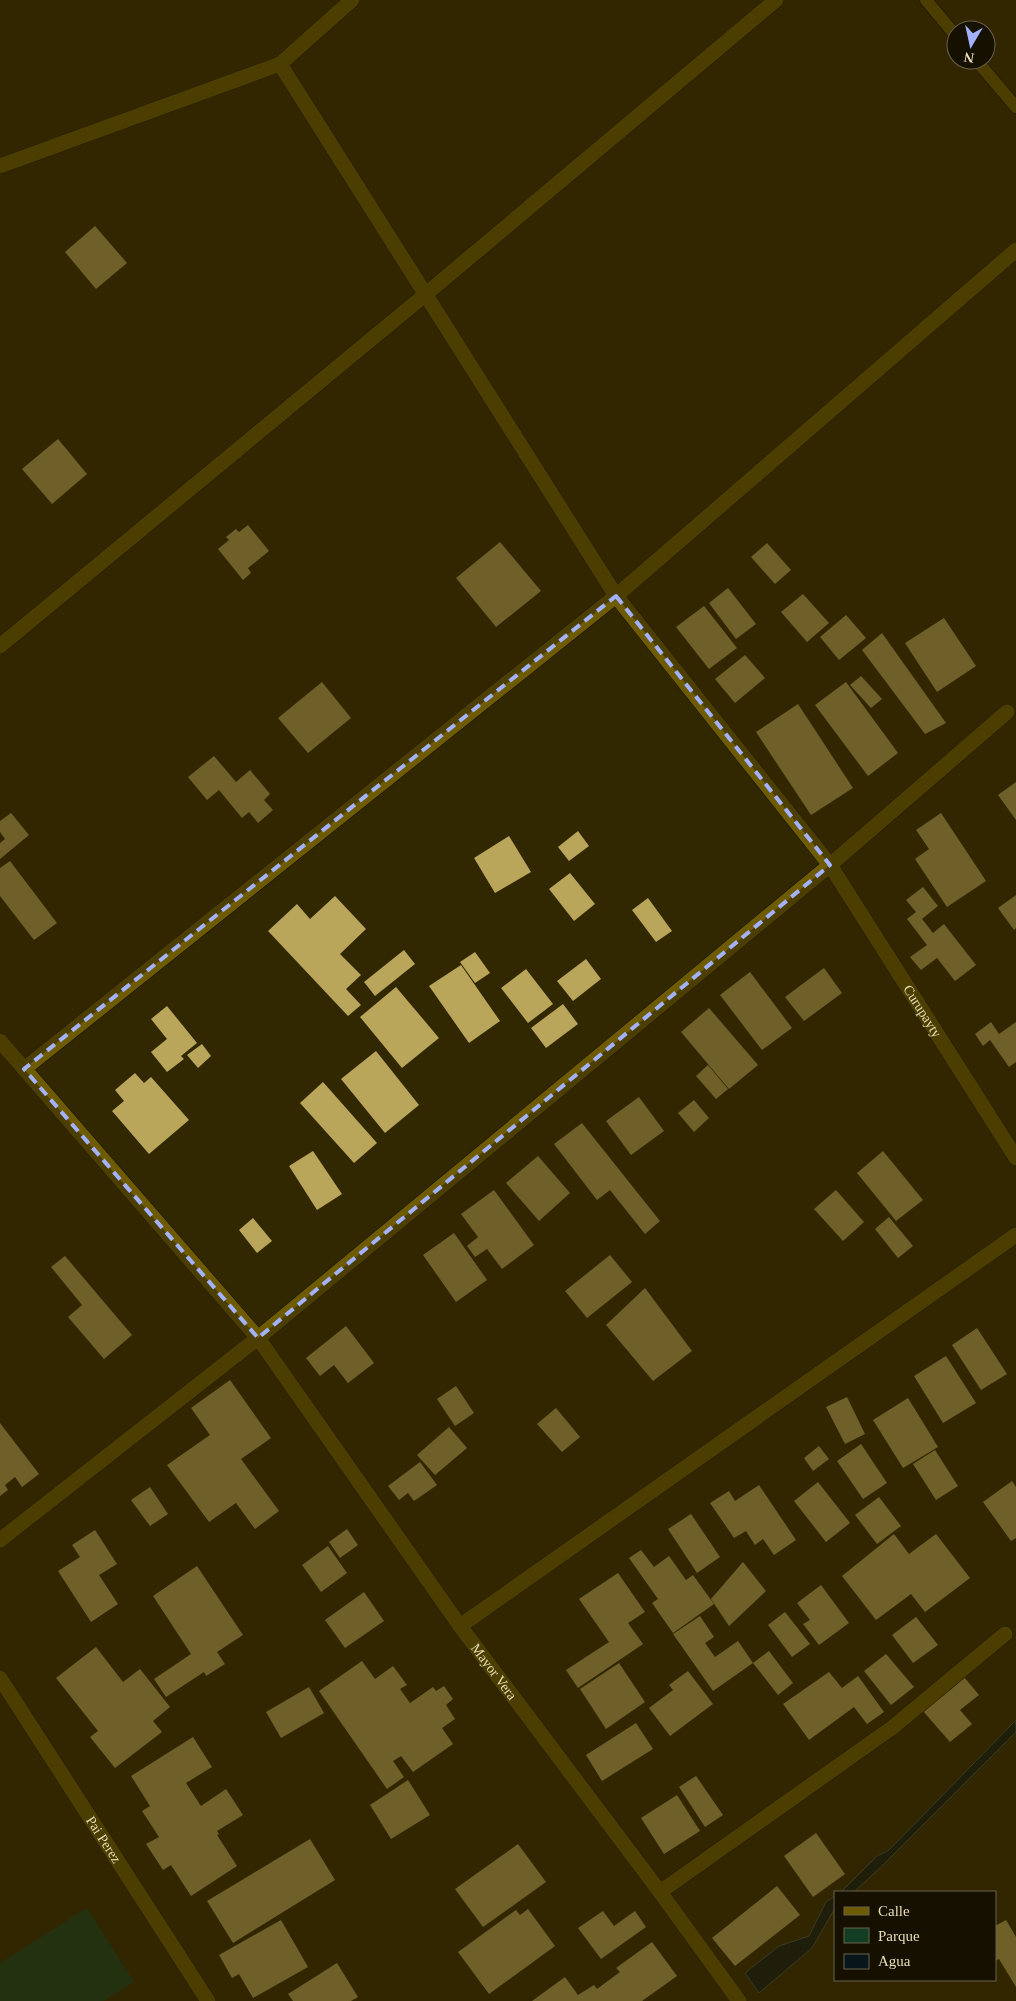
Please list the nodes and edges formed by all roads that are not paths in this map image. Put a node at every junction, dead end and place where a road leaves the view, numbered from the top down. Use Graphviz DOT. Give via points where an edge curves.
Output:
graph roads {
  1 [pos="352,0"];
  2 [pos="776,0"];
  3 [pos="926,0"];
  4 [pos="946,24"];
  5 [pos="280,64"];
  6 [pos="985,70"];
  7 [pos="1016,107"];
  8 [pos="0,166"];
  9 [pos="1016,250"];
  10 [pos="426,294"];
  11 [pos="616,596"];
  12 [pos="0,646"];
  13 [pos="1007,712"];
  14 [pos="830,865"];
  15 [pos="0,1041"];
  16 [pos="24,1069"];
  17 [pos="1015,1153"];
  18 [pos="1016,1235"];
  19 [pos="258,1338"];
  20 [pos="0,1540"];
  21 [pos="460,1626"];
  22 [pos="1005,1634"];
  23 [pos="0,1678"];
  24 [pos="660,1892"];
  25 [pos="208,2001"];
  26 [pos="739,2001"];
  1 -- 5 [label="street"];
  2 -- 10 [label="street"];
  3 -- 4 [label="lane"];
  5 -- 8 [label="street"];
  5 -- 10 [label="street, Curupayty"];
  6 -- 7 [label="lane"];
  9 -- 11 [label="street"];
  10 -- 11 [label="street, Curupayty"];
  10 -- 12 [label="street"];
  11 -- 14 [label="street, Curupayty"];
  11 -- 16 [label="street"];
  13 -- 14 [label="street"];
  14 -- 17 [label="street, Curupayty"];
  14 -- 19 [label="street"];
  15 -- 16 [label="street, Mayor Vera"];
  16 -- 19 [label="street, Mayor Vera"];
  18 -- 21 [label="street"];
  19 -- 20 [label="street"];
  19 -- 21 [label="street, Mayor Vera"];
  21 -- 24 [label="street, Mayor Vera"];
  22 -- 24 [label="street" via="893,1727"];
  23 -- 25 [label="street, Pai Perez"];
  24 -- 26 [label="street, Mayor Vera"];
}
